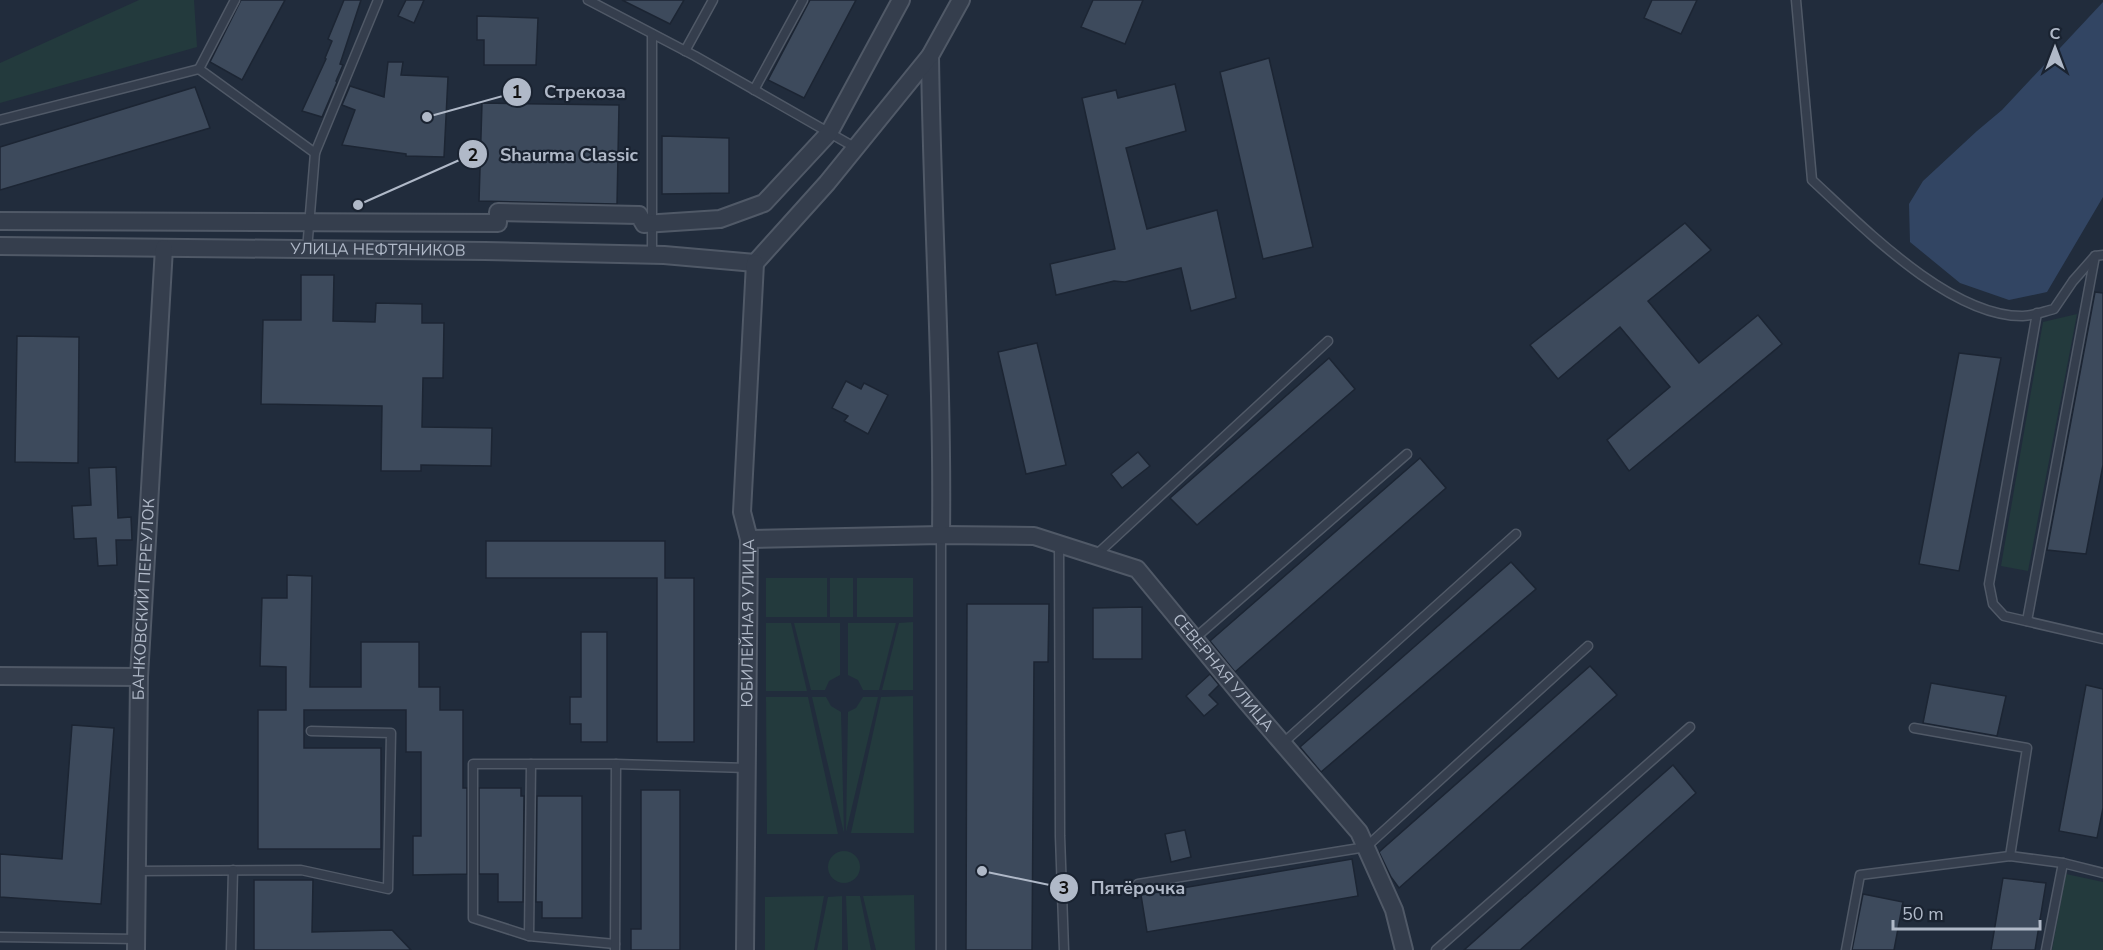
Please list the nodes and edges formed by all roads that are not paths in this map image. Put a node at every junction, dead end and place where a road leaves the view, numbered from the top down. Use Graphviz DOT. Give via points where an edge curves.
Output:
graph roads {
  1 [pos="235,0"];
  2 [pos="378,0"];
  3 [pos="588,0"];
  4 [pos="713,0"];
  5 [pos="803,0"];
  6 [pos="901,0"];
  7 [pos="961,0"];
  8 [pos="1796,0"];
  9 [pos="652,34"];
  10 [pos="685,51"];
  11 [pos="930,56"];
  12 [pos="199,69"];
  13 [pos="754,90"];
  14 [pos="0,120"];
  15 [pos="829,133"];
  16 [pos="856,148"];
  17 [pos="315,153"];
  18 [pos="0,221"];
  19 [pos="310,222"];
  20 [pos="652,224"];
  21 [pos="0,246"];
  22 [pos="164,248"];
  23 [pos="308,250"];
  24 [pos="652,255"];
  25 [pos="2099,255"];
  26 [pos="755,263"];
  27 [pos="2037,313"];
  28 [pos="1328,341"];
  29 [pos="1407,454"];
  30 [pos="1516,534"];
  31 [pos="941,535"];
  32 [pos="749,539"];
  33 [pos="1059,544"];
  34 [pos="1095,556"];
  35 [pos="2027,621"];
  36 [pos="1194,639"];
  37 [pos="2103,639"];
  38 [pos="1588,646"];
  39 [pos="0,676"];
  40 [pos="139,677"];
  41 [pos="1690,727"];
  42 [pos="1914,728"];
  43 [pos="311,731"];
  44 [pos="1282,744"];
  45 [pos="531,764"];
  46 [pos="616,764"];
  47 [pos="747,768"];
  48 [pos="1366,846"];
  49 [pos="2010,856"];
  50 [pos="2063,863"];
  51 [pos="233,870"];
  52 [pos="137,871"];
  53 [pos="2103,873"];
  54 [pos="1138,884"];
  55 [pos="529,936"];
  56 [pos="0,937"];
  57 [pos="136,944"];
  58 [pos="615,947"];
  59 [pos="231,950"];
  60 [pos="745,950"];
  61 [pos="941,950"];
  62 [pos="1064,950"];
  63 [pos="1404,950"];
  64 [pos="1436,950"];
  65 [pos="1846,950"];
  66 [pos="2046,950"];
  1 -- 12 [label="lane"];
  2 -- 17 [label="lane"];
  3 -- 9 [label="lane"];
  4 -- 10 [label="lane"];
  5 -- 13 [label="lane"];
  6 -- 15 [label="street"];
  7 -- 11 [label="street"];
  8 -- 27 [label="lane" via="1812,180 1888,250 1939,287 1989,311 2024,316"];
  9 -- 10 [label="lane"];
  9 -- 20 [label="lane"];
  10 -- 13 [label="lane"];
  11 -- 16 [label="street"];
  11 -- 31 [label="street" via="942,436"];
  12 -- 14 [label="lane"];
  12 -- 17 [label="lane"];
  13 -- 15 [label="lane"];
  15 -- 16 [label="lane"];
  15 -- 20 [label="street" via="764,203 720,219"];
  16 -- 26 [label="street"];
  17 -- 19 [label="lane"];
  18 -- 19 [label="street"];
  19 -- 20 [label="street" via="498,223 498,212 639,215 645,224"];
  19 -- 23 [label="lane"];
  20 -- 24 [label="lane"];
  21 -- 22 [label="street, УЛИЦА НЕФТЯНИКОВ"];
  22 -- 23 [label="street, УЛИЦА НЕФТЯНИКОВ"];
  22 -- 40 [label="street, БАНКОВСКИЙ ПЕРЕУЛОК"];
  23 -- 24 [label="street, УЛИЦА НЕФТЯНИКОВ"];
  24 -- 26 [label="street, УЛИЦА НЕФТЯНИКОВ"];
  25 -- 27 [label="lane" via="2073,281 2054,309"];
  25 -- 35 [label="lane"];
  26 -- 32 [label="street, ЮБИЛЕЙНАЯ УЛИЦА" via="742,512"];
  27 -- 35 [label="lane" via="1989,584 1993,604 2004,615"];
  28 -- 34 [label="lane"];
  29 -- 36 [label="lane"];
  30 -- 44 [label="lane"];
  31 -- 32 [label="street, СЕВЕРНАЯ УЛИЦА"];
  31 -- 33 [label="street, СЕВЕРНАЯ УЛИЦА" via="1034,536"];
  31 -- 61 [label="lane"];
  32 -- 47 [label="street, ЮБИЛЕЙНАЯ УЛИЦА"];
  33 -- 34 [label="street, СЕВЕРНАЯ УЛИЦА"];
  33 -- 62 [label="lane"];
  34 -- 36 [label="street, СЕВЕРНАЯ УЛИЦА" via="1137,569"];
  35 -- 37 [label="lane"];
  36 -- 44 [label="street, СЕВЕРНАЯ УЛИЦА"];
  38 -- 48 [label="lane"];
  39 -- 40 [label="street"];
  40 -- 52 [label="street, БАНКОВСКИЙ ПЕРЕУЛОК"];
  41 -- 64 [label="lane"];
  42 -- 49 [label="lane" via="2027,748"];
  43 -- 51 [label="lane" via="391,733 388,889 301,870"];
  44 -- 48 [label="street, СЕВЕРНАЯ УЛИЦА" via="1359,832"];
  45 -- 46 [label="lane"];
  45 -- 55 [label="lane"];
  45 -- 55 [label="lane" via="473,764 473,918"];
  46 -- 47 [label="lane"];
  46 -- 58 [label="lane"];
  47 -- 60 [label="street, ЮБИЛЕЙНАЯ УЛИЦА"];
  48 -- 54 [label="lane"];
  48 -- 63 [label="street, СЕВЕРНАЯ УЛИЦА" via="1394,910"];
  49 -- 50 [label="lane"];
  49 -- 65 [label="lane" via="1860,875"];
  50 -- 53 [label="lane"];
  50 -- 66 [label="lane"];
  51 -- 52 [label="lane"];
  51 -- 59 [label="lane"];
  52 -- 57 [label="street, БАНКОВСКИЙ ПЕРЕУЛОК"];
  55 -- 58 [label="lane"];
  56 -- 57 [label="lane"];
}
